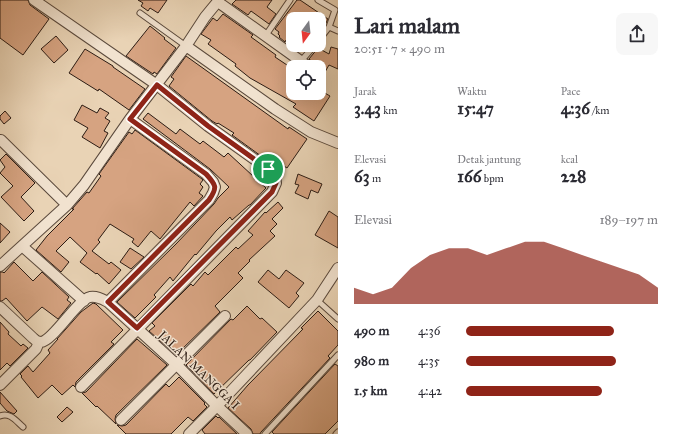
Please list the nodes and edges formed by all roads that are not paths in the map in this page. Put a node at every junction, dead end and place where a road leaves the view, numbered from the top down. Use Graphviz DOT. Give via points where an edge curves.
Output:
graph roads {
  1 [pos="34,0"];
  2 [pos="218,0"];
  3 [pos="290,0"];
  4 [pos="318,0"];
  5 [pos="140,13"];
  6 [pos="329,27"];
  7 [pos="326,31"];
  8 [pos="338,31"];
  9 [pos="266,35"];
  10 [pos="186,46"];
  11 [pos="300,60"];
  12 [pos="157,85"];
  13 [pos="130,119"];
  14 [pos="1,140"];
  15 [pos="338,143"];
  16 [pos="67,205"];
  17 [pos="22,246"];
  18 [pos="0,266"];
  19 [pos="338,268"];
  20 [pos="317,300"];
  21 [pos="84,301"];
  22 [pos="108,302"];
  23 [pos="0,307"];
  24 [pos="225,316"];
  25 [pos="338,319"];
  26 [pos="137,328"];
  27 [pos="39,342"];
  28 [pos="338,355"];
  29 [pos="176,364"];
  30 [pos="0,385"];
  31 [pos="81,387"];
  32 [pos="217,406"];
  33 [pos="0,416"];
  34 [pos="121,420"];
  35 [pos="23,427"];
  36 [pos="189,434"];
  37 [pos="247,434"];
  38 [pos="265,434"];
  1 -- 12 [label="street"];
  2 -- 9 [label="street"];
  2 -- 10 [label="street"];
  3 -- 9 [label="lane"];
  4 -- 6 [label="lane" via="335,10"];
  5 -- 10 [label="lane"];
  6 -- 7 [label="lane"];
  6 -- 8 [label="lane"];
  9 -- 11 [label="street"];
  10 -- 12 [label="street"];
  10 -- 15 [label="street" via="311,132"];
  12 -- 13 [label="street"];
  12 -- 26 [label="street" via="268,169 276,183 272,192"];
  13 -- 16 [label="street"];
  13 -- 22 [label="street" via="206,174 215,187 209,200"];
  14 -- 16 [label="street"];
  16 -- 17 [label="street"];
  17 -- 18 [label="street"];
  17 -- 21 [label="street"];
  19 -- 20 [label="street"];
  20 -- 25 [label="lane"];
  20 -- 32 [label="street"];
  21 -- 22 [label="street, JALAN MANGGA I" via="89,297 95,297"];
  21 -- 27 [label="street" via="46,340"];
  22 -- 26 [label="street, JALAN MANGGA I"];
  23 -- 27 [label="street"];
  24 -- 29 [label="street"];
  26 -- 29 [label="street, JALAN MANGGA I"];
  26 -- 31 [label="street"];
  27 -- 30 [label="street" via="36,349"];
  28 -- 38 [label="lane"];
  29 -- 32 [label="street, JALAN MANGGA I"];
  29 -- 34 [label="street"];
  32 -- 36 [label="street"];
  32 -- 37 [label="street, JALAN MANGGA I"];
  33 -- 35 [label="lane" via="11,416"];
}
